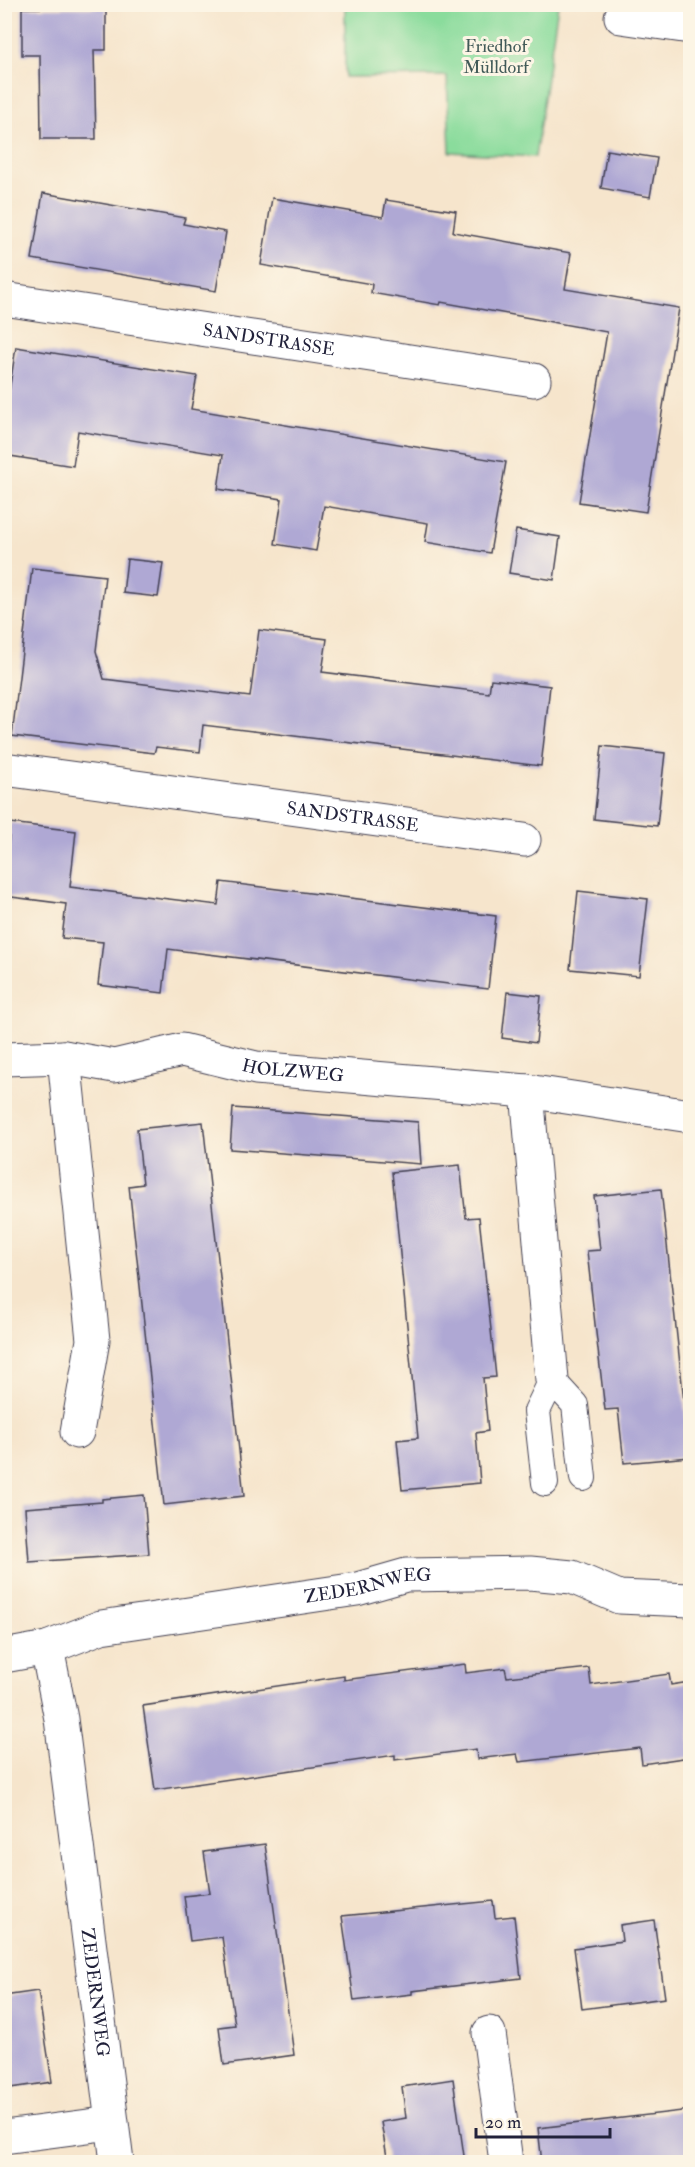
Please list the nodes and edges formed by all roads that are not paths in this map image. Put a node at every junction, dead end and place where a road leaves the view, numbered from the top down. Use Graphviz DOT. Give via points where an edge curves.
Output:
graph roads {
  1 [pos="621,17"];
  2 [pos="690,27"];
  3 [pos="4,299"];
  4 [pos="534,380"];
  5 [pos="4,769"];
  6 [pos="524,840"];
  7 [pos="64,1057"];
  8 [pos="4,1059"];
  9 [pos="527,1090"];
  10 [pos="690,1116"];
  11 [pos="552,1380"];
  12 [pos="77,1432"];
  13 [pos="583,1478"];
  14 [pos="545,1483"];
  15 [pos="690,1600"];
  16 [pos="47,1648"];
  17 [pos="4,1656"];
  18 [pos="489,2033"];
  19 [pos="111,2123"];
  20 [pos="4,2137"];
  21 [pos="117,2163"];
  22 [pos="506,2163"];
  1 -- 2 [label="street"];
  3 -- 4 [label="street, SANDSTRASSE"];
  5 -- 6 [label="street, SANDSTRASSE"];
  7 -- 8 [label="street, HOLZWEG"];
  7 -- 9 [label="street, HOLZWEG" via="114,1066 182,1050 256,1068"];
  7 -- 12 [label="street" via="93,1340"];
  9 -- 10 [label="street, HOLZWEG"];
  9 -- 11 [label="street"];
  11 -- 13 [label="lane" via="575,1405"];
  11 -- 14 [label="lane" via="537,1411"];
  15 -- 16 [label="street, ZEDERNWEG" via="619,1597 572,1577 530,1573 406,1575 357,1589 101,1627"];
  16 -- 17 [label="street, ZEDERNWEG"];
  16 -- 19 [label="street, ZEDERNWEG" via="61,1719"];
  18 -- 22 [label="street"];
  19 -- 20 [label="street"];
  19 -- 21 [label="street, ZEDERNWEG"];
}
